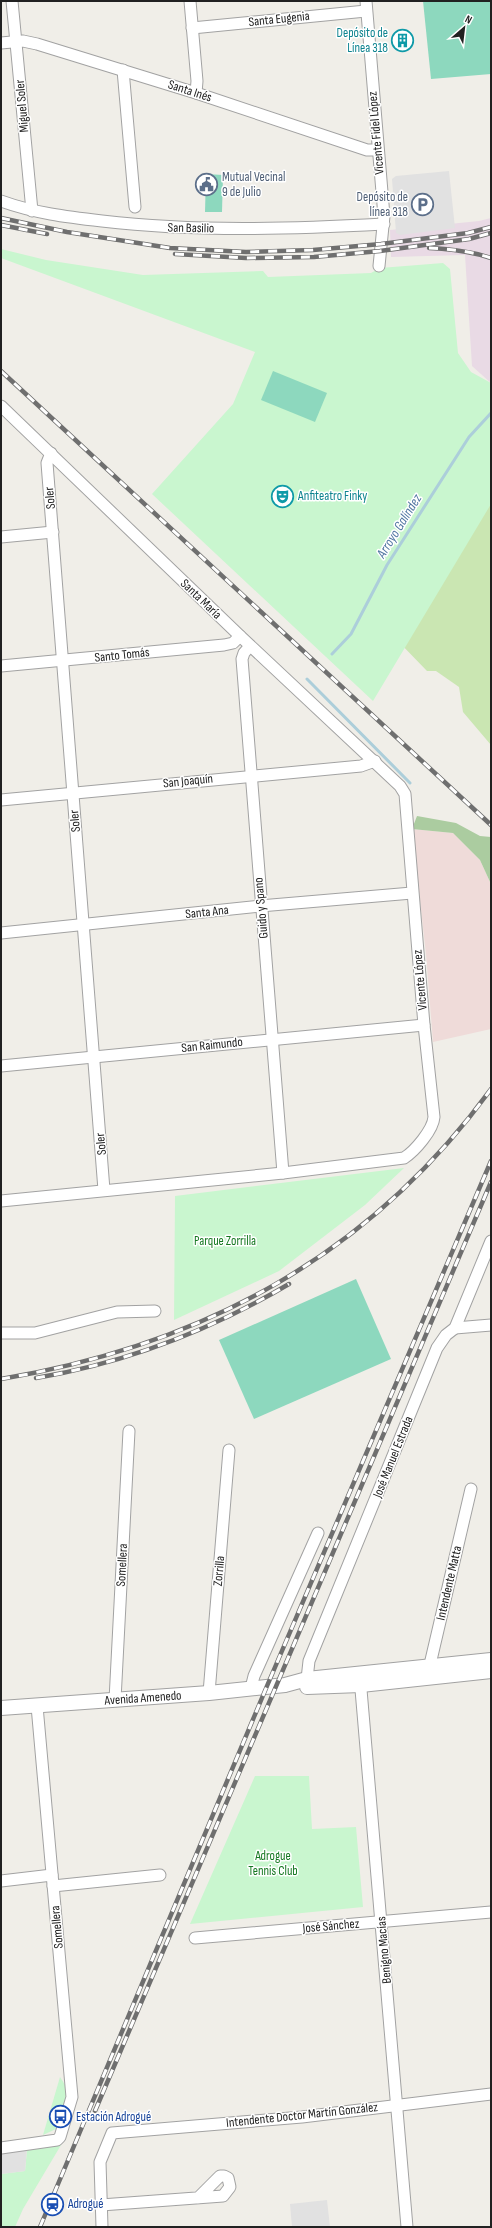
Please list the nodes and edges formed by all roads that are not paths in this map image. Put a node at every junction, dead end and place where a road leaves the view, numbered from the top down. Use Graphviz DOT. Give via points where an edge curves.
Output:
graph roads {
  1 [pos="12,1"];
  2 [pos="190,1"];
  3 [pos="366,6"];
  4 [pos="192,28"];
  5 [pos="16,42"];
  6 [pos="1,43"];
  7 [pos="124,70"];
  8 [pos="196,93"];
  9 [pos="377,150"];
  10 [pos="1,201"];
  11 [pos="136,207"];
  12 [pos="32,211"];
  13 [pos="384,224"];
  14 [pos="379,266"];
  15 [pos="1,406"];
  16 [pos="51,453"];
  17 [pos="53,532"];
  18 [pos="1,537"];
  19 [pos="240,636"];
  20 [pos="250,646"];
  21 [pos="63,661"];
  22 [pos="1,666"];
  23 [pos="375,761"];
  24 [pos="250,775"];
  25 [pos="403,791"];
  26 [pos="73,793"];
  27 [pos="1,800"];
  28 [pos="412,893"];
  29 [pos="260,906"];
  30 [pos="84,926"];
  31 [pos="1,933"];
  32 [pos="424,1026"];
  33 [pos="272,1039"];
  34 [pos="93,1057"];
  35 [pos="1,1066"];
  36 [pos="283,1173"];
  37 [pos="104,1190"];
  38 [pos="1,1201"];
  39 [pos="491,1241"];
  40 [pos="155,1311"];
  41 [pos="491,1325"];
  42 [pos="455,1328"];
  43 [pos="1,1333"];
  44 [pos="129,1431"];
  45 [pos="229,1450"];
  46 [pos="471,1489"];
  47 [pos="318,1533"];
  48 [pos="491,1660"];
  49 [pos="491,1671"];
  50 [pos="429,1672"];
  51 [pos="306,1679"];
  52 [pos="360,1679"];
  53 [pos="285,1685"];
  54 [pos="251,1688"];
  55 [pos="209,1692"];
  56 [pos="115,1700"];
  57 [pos="37,1706"];
  58 [pos="1,1708"];
  59 [pos="160,1875"];
  60 [pos="1,1881"];
  61 [pos="52,1881"];
  62 [pos="491,1912"];
  63 [pos="381,1922"];
  64 [pos="195,1938"];
  65 [pos="491,2094"];
  66 [pos="397,2106"];
  67 [pos="1,2148"];
  68 [pos="198,2198"];
  69 [pos="101,2206"];
  70 [pos="102,2227"];
  71 [pos="407,2227"];
  1 -- 5 [label="street, Miguel Soler"];
  2 -- 4 [label="street"];
  3 -- 4 [label="street, Santa Eugenia"];
  3 -- 9 [label="street, Vicente Fidel López"];
  4 -- 8 [label="street"];
  5 -- 6 [label="street, Santa Inés"];
  5 -- 7 [label="street, Santa Inés" via="37,44"];
  5 -- 12 [label="street, Miguel Soler"];
  7 -- 8 [label="street, Santa Inés"];
  7 -- 11 [label="street"];
  8 -- 9 [label="street, Santa Inés" via="367,150"];
  9 -- 13 [label="street, Vicente Fidel López"];
  10 -- 12 [label="street, San Basilio"];
  12 -- 13 [label="street, San Basilio" via="168,227 296,229"];
  13 -- 14 [label="street, Vicente Fidel López"];
  15 -- 16 [label="street, Santa María"];
  16 -- 17 [label="street, Soler" via="47,463"];
  16 -- 19 [label="street, Santa María"];
  17 -- 18 [label="street"];
  17 -- 21 [label="street, Soler"];
  19 -- 20 [label="street, Santa María"];
  19 -- 21 [label="street, Santo Tomás" via="233,643 224,645"];
  20 -- 23 [label="street, Santa María"];
  20 -- 24 [label="street, Guido y Spano" via="242,659"];
  21 -- 22 [label="street, Santo Tomás"];
  21 -- 26 [label="street, Soler"];
  23 -- 24 [label="street, San Joaquín" via="361,766"];
  23 -- 25 [label="street, Santa María"];
  24 -- 26 [label="street, San Joaquín"];
  24 -- 29 [label="street, Guido y Spano"];
  25 -- 28 [label="street, Vicente López"];
  26 -- 27 [label="street, San Joaquín"];
  26 -- 30 [label="street, Soler"];
  28 -- 29 [label="street, Santa Ana"];
  28 -- 32 [label="street, Vicente López"];
  29 -- 30 [label="street, Santa Ana"];
  29 -- 33 [label="street, Guido y Spano"];
  30 -- 31 [label="street, Santa Ana"];
  30 -- 34 [label="street, Soler"];
  32 -- 33 [label="street, San Raimundo"];
  32 -- 36 [label="street, Vicente López" via="433,1124 410,1155 404,1158"];
  33 -- 34 [label="street, San Raimundo"];
  33 -- 36 [label="street, Guido y Spano"];
  34 -- 35 [label="street, San Raimundo"];
  34 -- 37 [label="street, Soler"];
  36 -- 37 [label="street"];
  37 -- 38 [label="street"];
  39 -- 42 [label="street, José Manuel Estrada"];
  40 -- 43 [label="street" via="117,1312 35,1333"];
  41 -- 42 [label="street"];
  42 -- 51 [label="street, José Manuel Estrada" via="446,1335 437,1348 309,1661"];
  44 -- 56 [label="street, Somellera"];
  45 -- 55 [label="street, Zorrilla"];
  46 -- 50 [label="street, Intendente Matta"];
  47 -- 54 [label="street" via="254,1676"];
  48 -- 50 [label="street, Avenida Amenedo"];
  49 -- 50 [label="street, Avenida Amenedo"];
  50 -- 52 [label="street, Avenida Amenedo"];
  51 -- 52 [label="street, Avenida Amenedo"];
  51 -- 53 [label="street, Avenida Amenedo"];
  52 -- 53 [label="street, Avenida Amenedo" via="299,1687"];
  52 -- 63 [label="street, Benigno Macías"];
  53 -- 54 [label="street, Avenida Amenedo"];
  54 -- 55 [label="street, Avenida Amenedo"];
  55 -- 56 [label="street, Avenida Amenedo"];
  56 -- 57 [label="street, Avenida Amenedo"];
  57 -- 58 [label="street, Avenida Amenedo"];
  57 -- 61 [label="street, Somellera"];
  59 -- 61 [label="street"];
  60 -- 61 [label="street"];
  61 -- 67 [label="street, Somellera" via="72,2096 60,2137 52,2142"];
  62 -- 63 [label="street, José Sánchez"];
  63 -- 64 [label="street, José Sánchez"];
  63 -- 66 [label="street, Benigno Macías"];
  65 -- 66 [label="street, Intendente Doctor Martín González"];
  66 -- 69 [label="street, Intendente Doctor Martín González" via="112,2133 100,2162"];
  66 -- 71 [label="street, Benigno Macías"];
  68 -- 69 [label="street"];
  69 -- 70 [label="street"];
}
